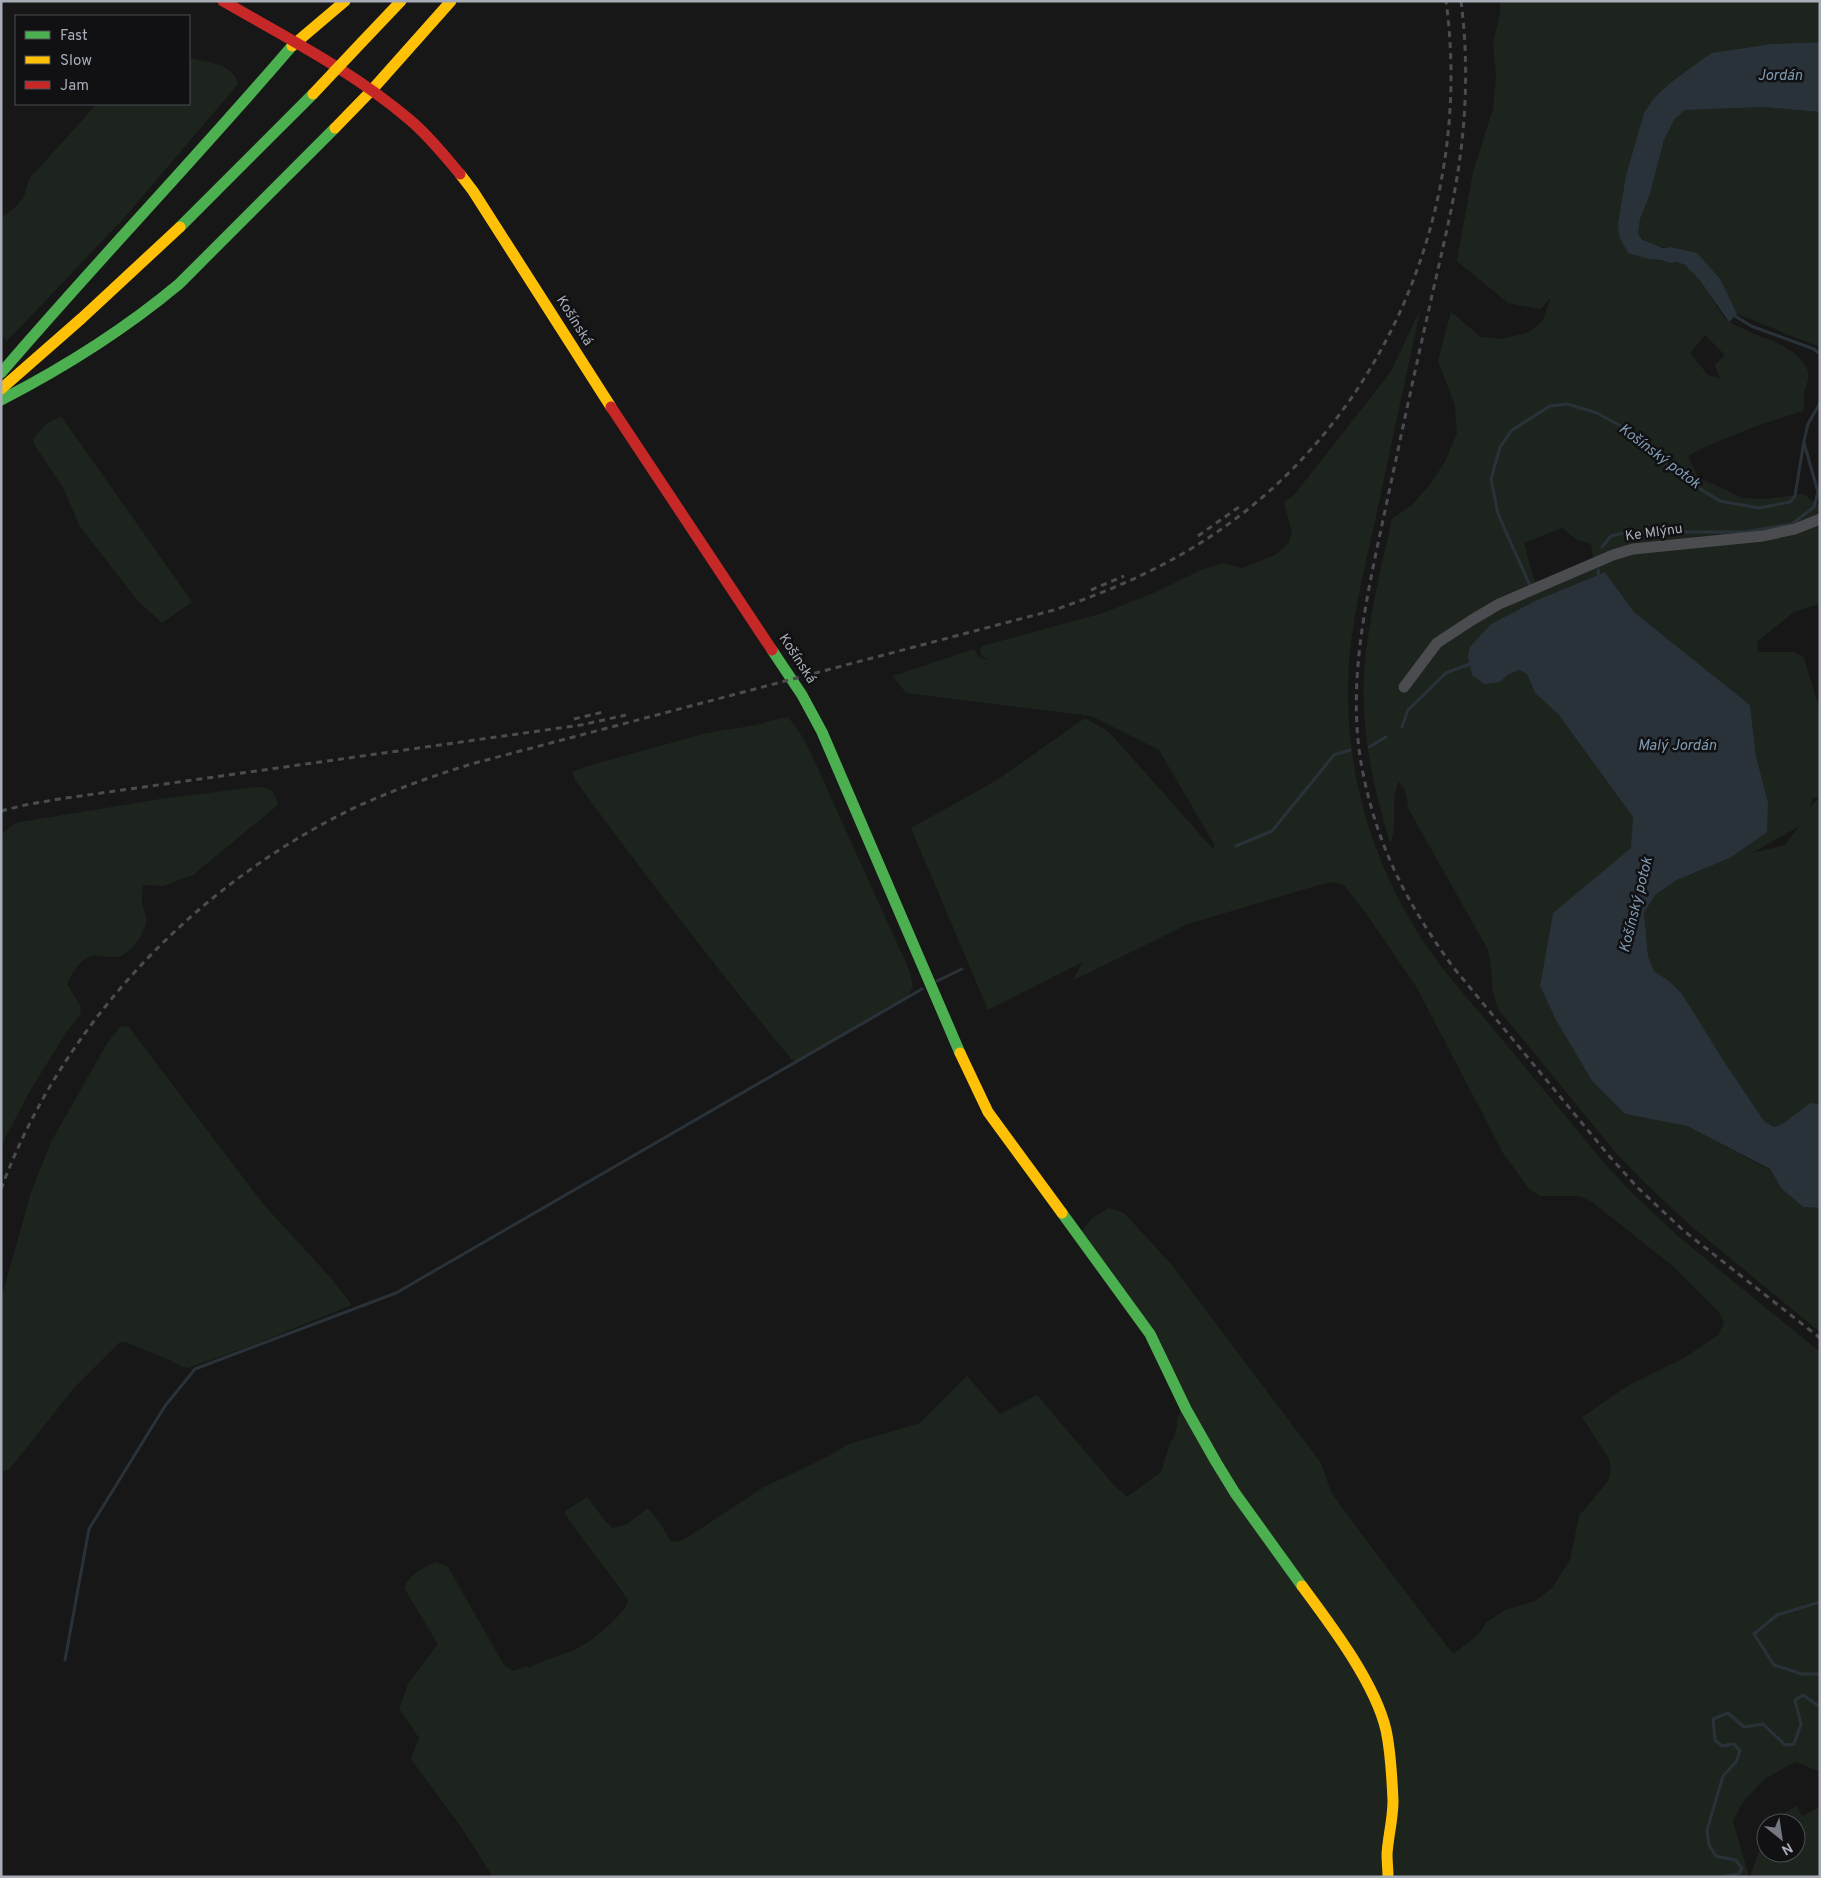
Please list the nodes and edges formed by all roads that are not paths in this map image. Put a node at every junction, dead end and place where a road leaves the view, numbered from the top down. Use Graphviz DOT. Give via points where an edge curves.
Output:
graph roads {
  1 [pos="223,1"];
  2 [pos="345,1"];
  3 [pos="401,1"];
  4 [pos="451,1"];
  5 [pos="294,43"];
  6 [pos="371,91"];
  7 [pos="1,373"];
  8 [pos="1,389"];
  9 [pos="1,400"];
  10 [pos="1820,519"];
  11 [pos="1404,686"];
  12 [pos="1388,1877"];
  1 -- 5 [label="street, Košínská"];
  2 -- 5 [label="street"];
  3 -- 8 [label="street, bridge" via="176,232"];
  4 -- 6 [label="street"];
  5 -- 6 [label="street, Košínská"];
  5 -- 7 [label="street"];
  6 -- 9 [label="street" via="179,284 150,309 36,383"];
  6 -- 12 [label="street, Košínská" via="411,121 446,156 473,191 632,440 790,673 822,732 963,1062 988,1112 1150,1334 1186,1409 1235,1493 1333,1628 1364,1678 1386,1729 1392,1772"];
  10 -- 11 [label="street, Ke Mlýnu" via="1763,536 1632,549 1614,555 1499,604 1437,642"];
}
